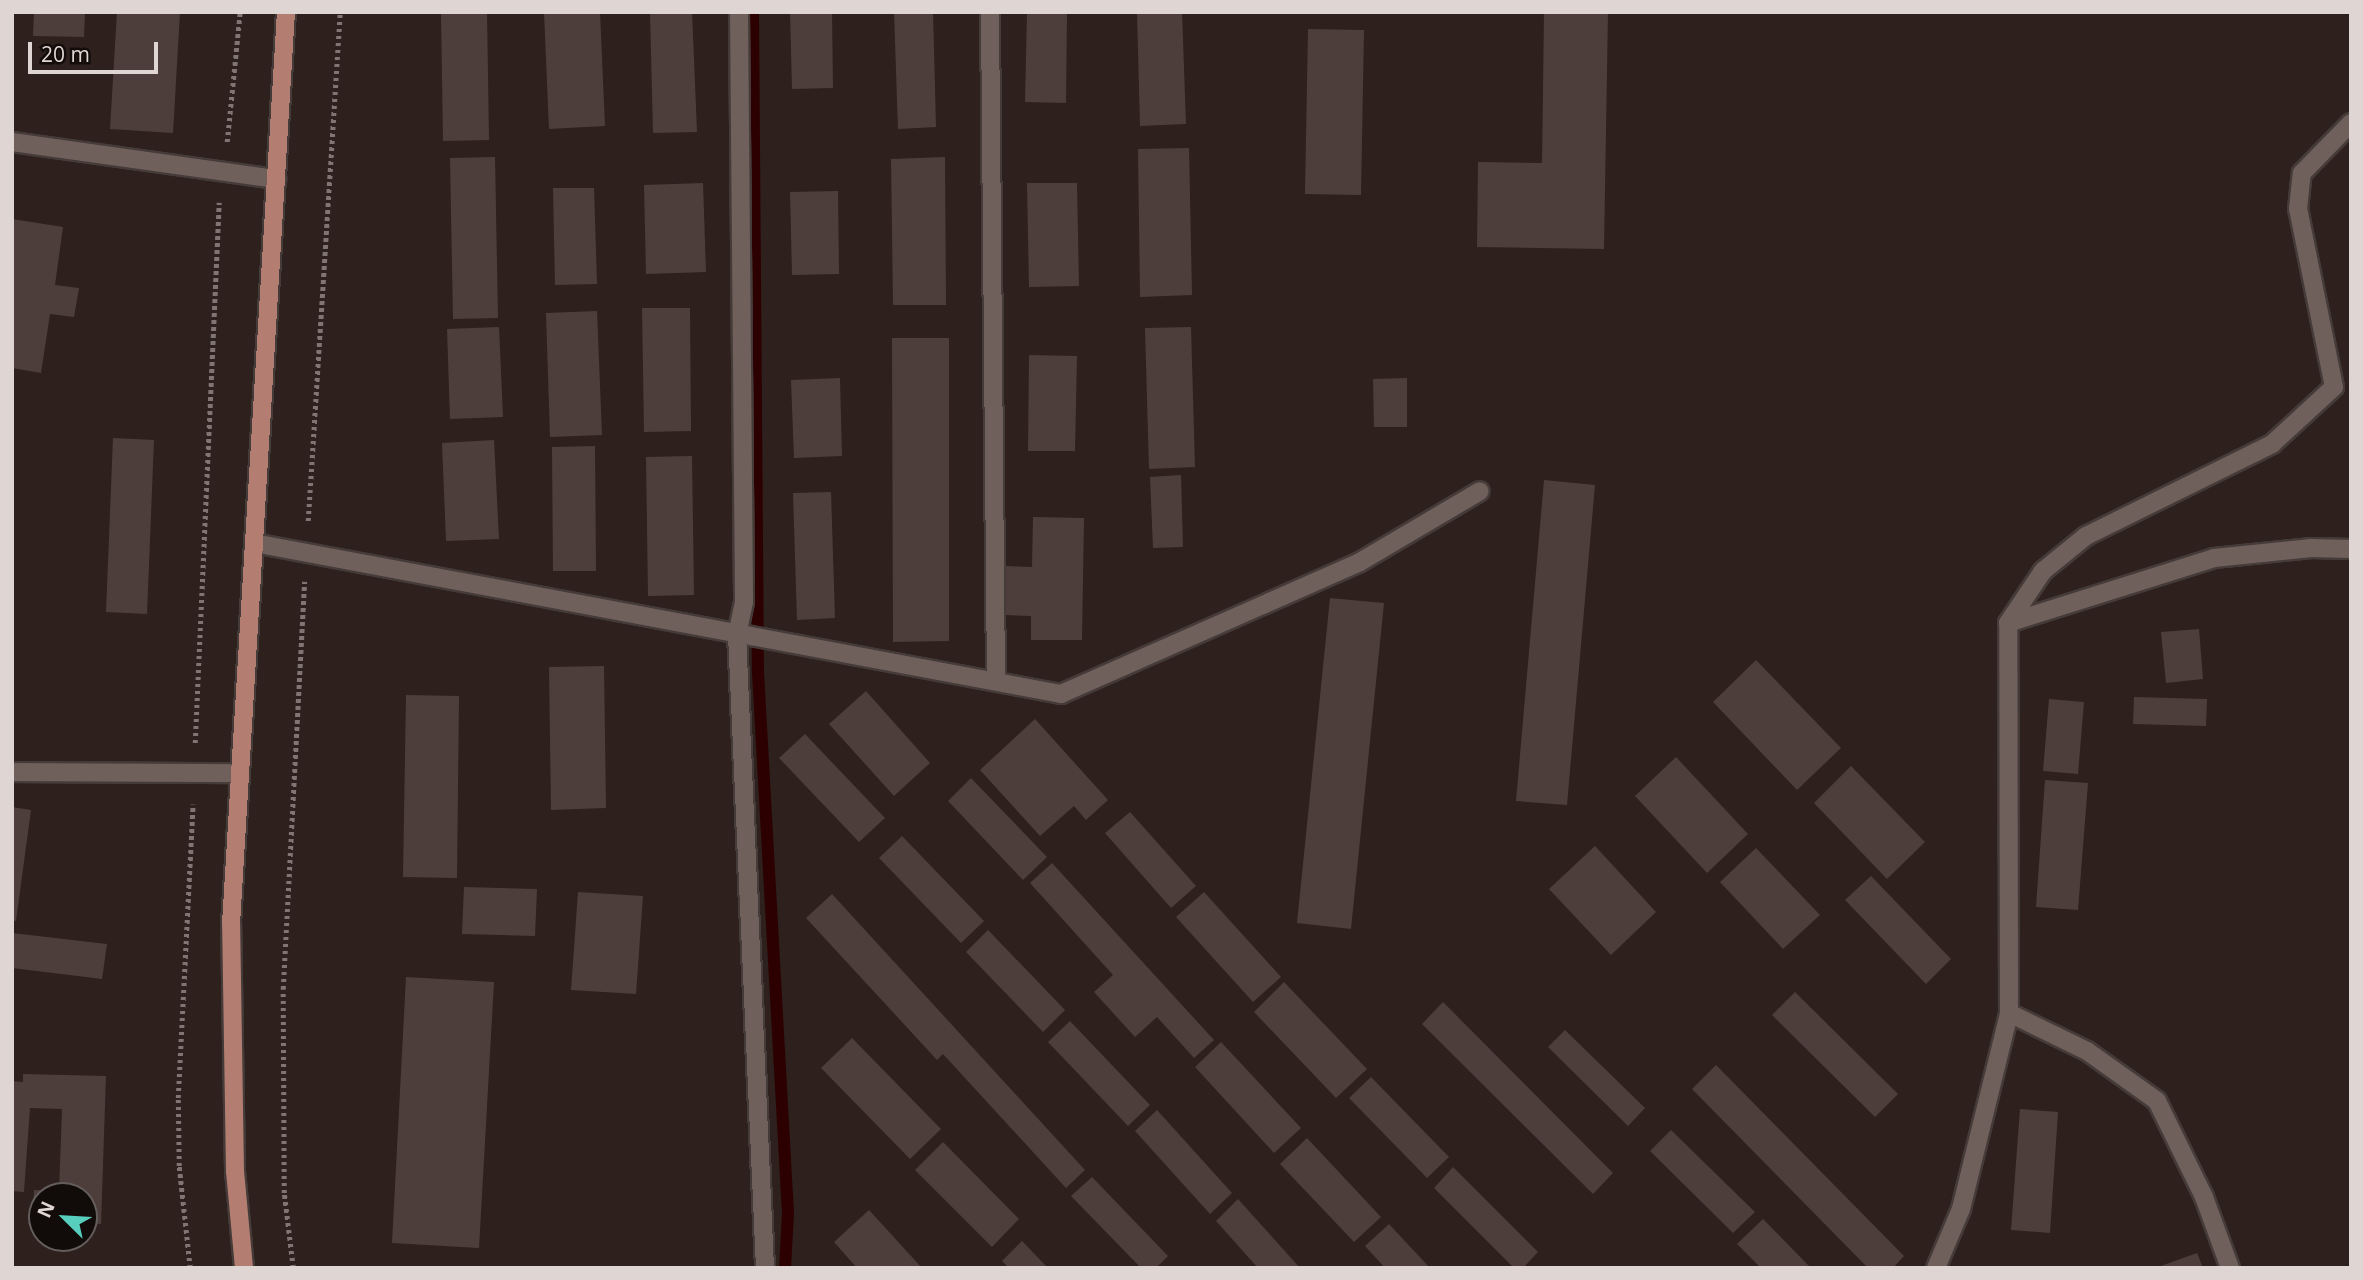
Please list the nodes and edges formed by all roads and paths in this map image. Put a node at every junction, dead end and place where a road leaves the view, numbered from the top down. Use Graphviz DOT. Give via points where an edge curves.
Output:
graph roads {
  1 [pos="240,12"];
  2 [pos="286,12"];
  3 [pos="340,12"];
  4 [pos="739,12"];
  5 [pos="990,12"];
  6 [pos="2351,123"];
  7 [pos="12,142"];
  8 [pos="223,172"];
  9 [pos="276,179"];
  10 [pos="1480,491"];
  11 [pos="254,543"];
  12 [pos="2351,549"];
  13 [pos="306,553"];
  14 [pos="2008,623"];
  15 [pos="737,634"];
  16 [pos="996,681"];
  17 [pos="12,772"];
  18 [pos="194,772"];
  19 [pos="240,773"];
  20 [pos="2009,1013"];
  21 [pos="190,1268"];
  22 [pos="244,1268"];
  23 [pos="293,1268"];
  24 [pos="765,1268"];
  25 [pos="1936,1268"];
  26 [pos="2230,1268"];
  1 -- 8 [label="path"];
  2 -- 9 [label="main road"];
  3 -- 13 [label="path"];
  4 -- 15 [label="street" via="744,602"];
  5 -- 16 [label="street"];
  6 -- 14 [label="street" via="2302,173 2298,209 2334,387 2272,443 2086,536 2043,572"];
  7 -- 8 [label="street"];
  8 -- 9 [label="street"];
  8 -- 18 [label="path"];
  9 -- 11 [label="main road"];
  10 -- 16 [label="street" via="1360,562 1062,694"];
  11 -- 13 [label="street"];
  11 -- 19 [label="main road"];
  12 -- 14 [label="street" via="2311,548 2214,558"];
  13 -- 15 [label="street"];
  13 -- 23 [label="path" via="284,989 284,1193"];
  14 -- 20 [label="street"];
  15 -- 16 [label="street"];
  15 -- 24 [label="street"];
  17 -- 18 [label="street"];
  18 -- 19 [label="street"];
  18 -- 21 [label="path" via="178,1098 179,1166"];
  19 -- 22 [label="main road" via="231,924 235,1171"];
  20 -- 25 [label="street" via="1961,1209"];
  20 -- 26 [label="street" via="2087,1051 2157,1101 2204,1198"];
}
